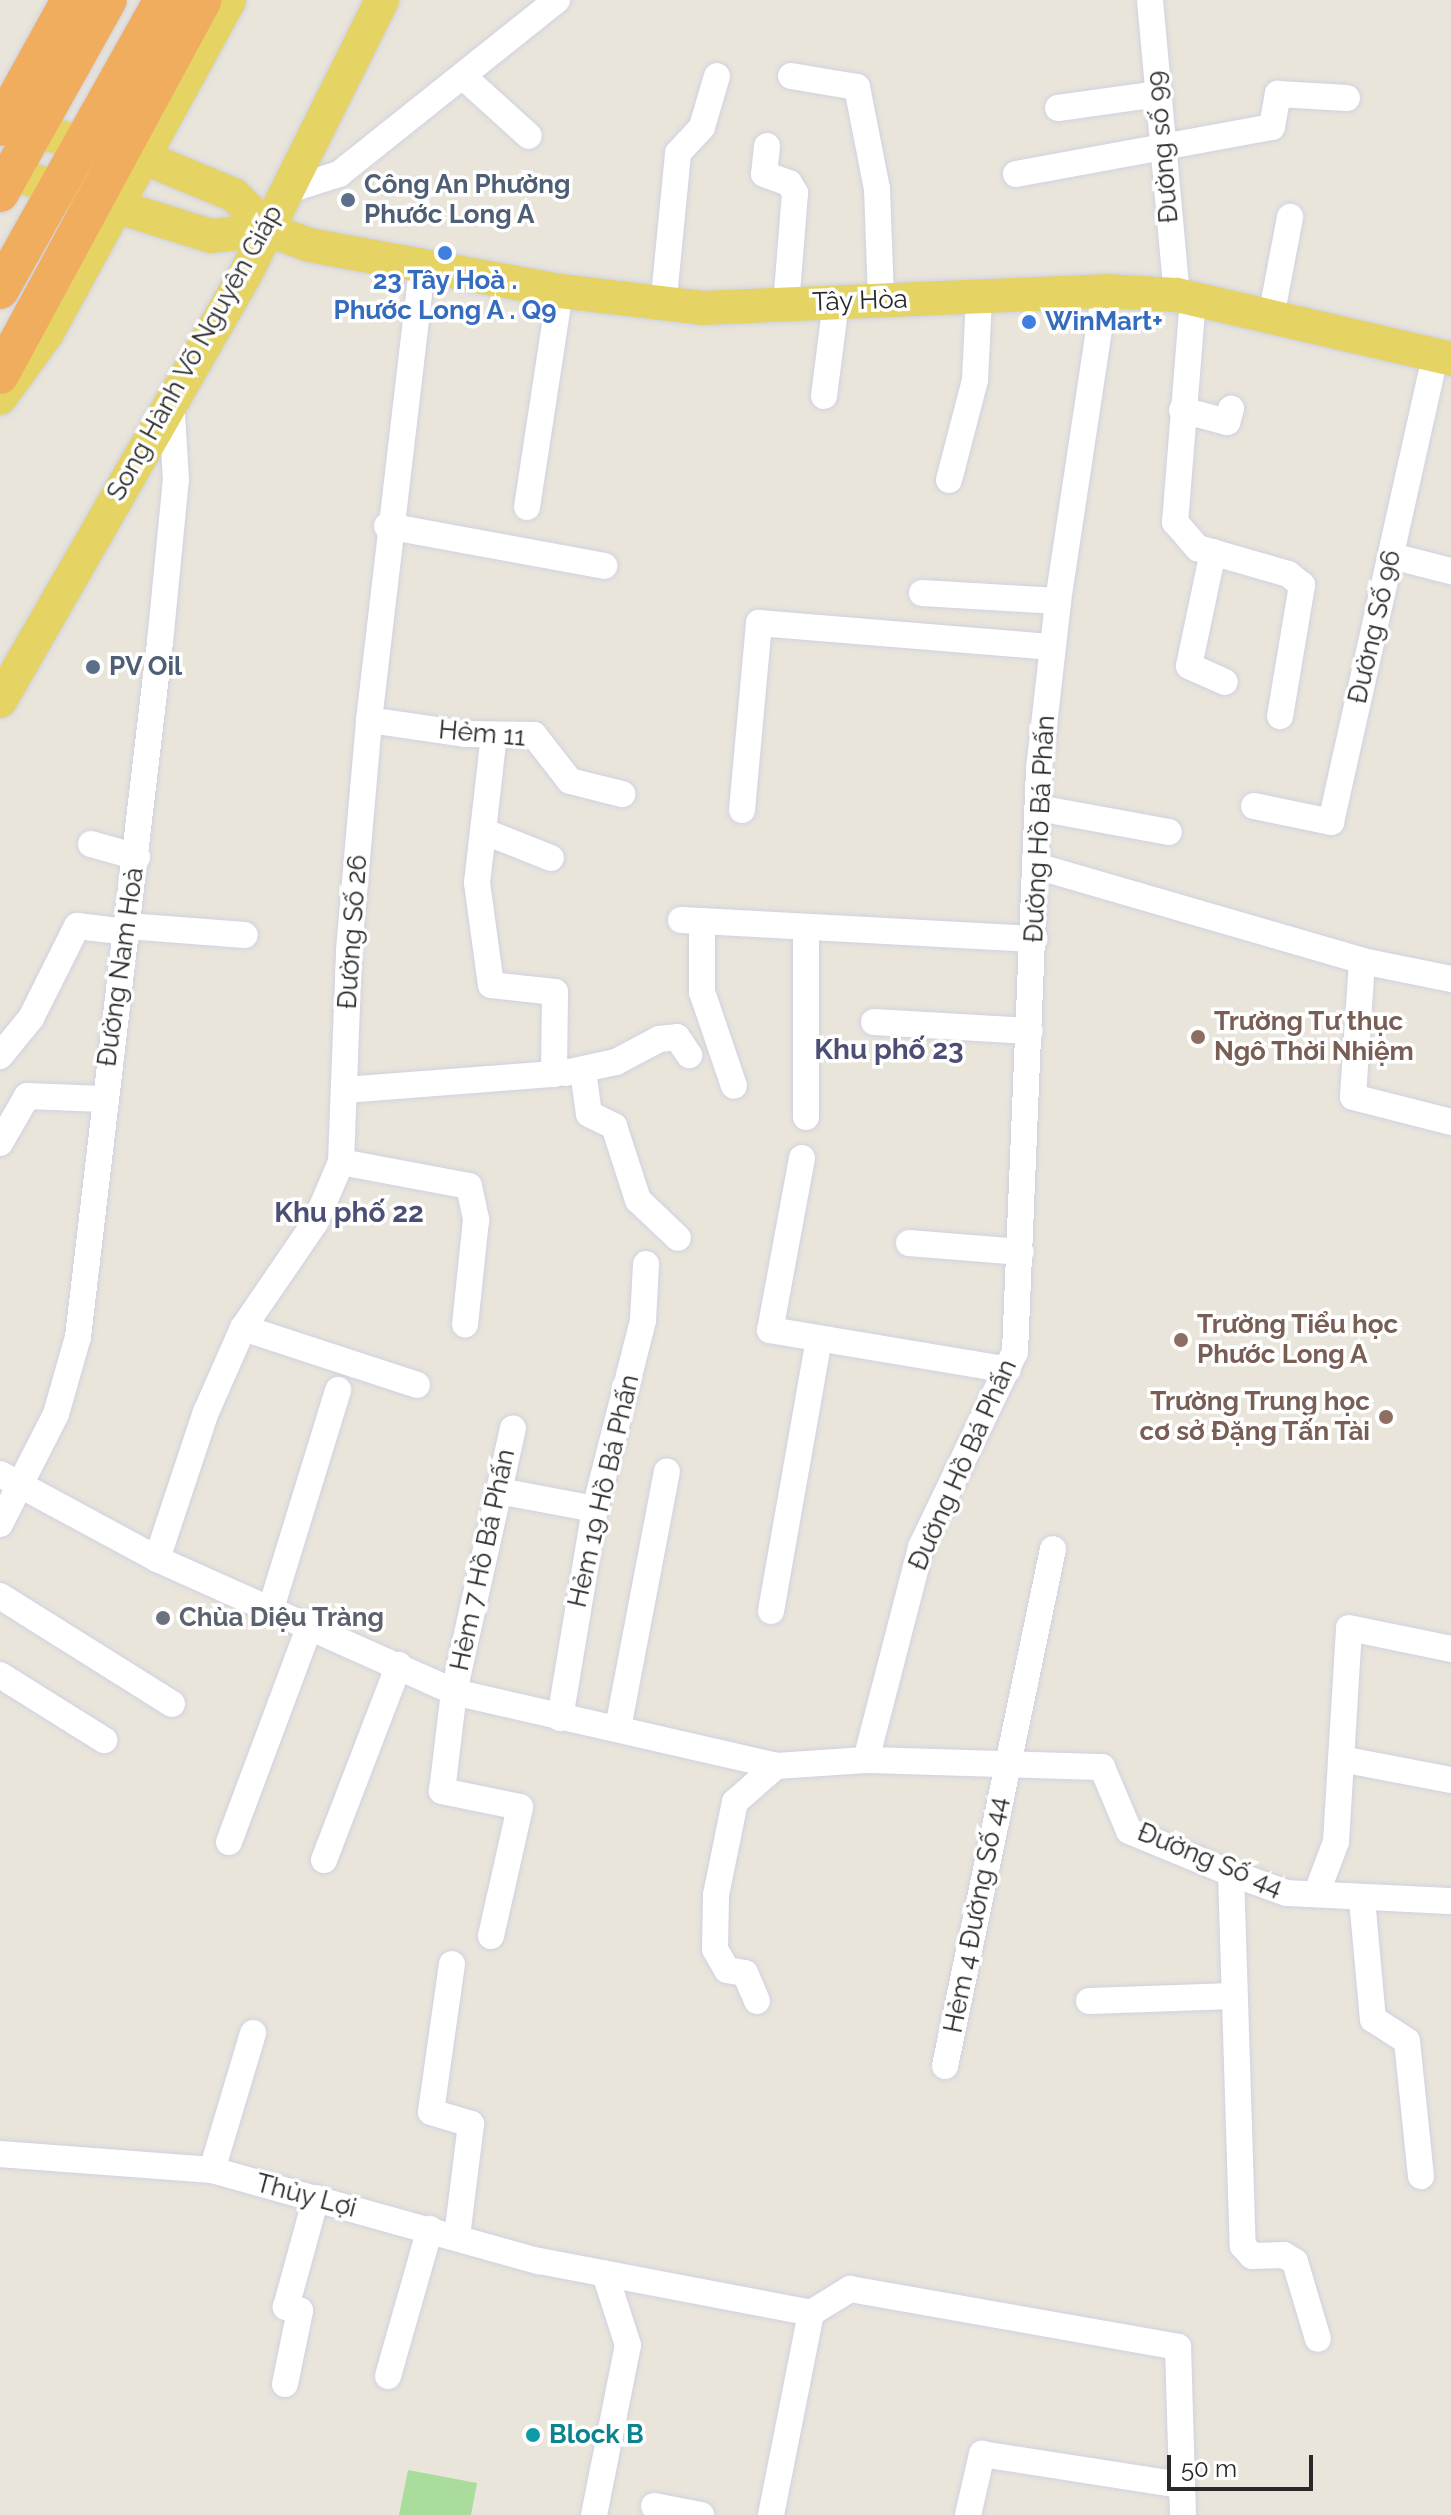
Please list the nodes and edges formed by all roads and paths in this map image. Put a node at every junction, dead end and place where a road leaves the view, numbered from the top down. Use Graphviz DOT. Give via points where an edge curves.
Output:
graph roads {
  1 [pos="70,0"];
  2 [pos="108,0"];
  3 [pos="184,0"];
  4 [pos="203,0"];
  5 [pos="229,0"];
  6 [pos="382,0"];
  7 [pos="557,0"];
  8 [pos="1150,0"];
  9 [pos="157,11"];
  10 [pos="717,76"];
  11 [pos="791,76"];
  12 [pos="465,78"];
  13 [pos="1159,94"];
  14 [pos="1347,98"];
  15 [pos="107,99"];
  16 [pos="1058,108"];
  17 [pos="10,126"];
  18 [pos="529,136"];
  19 [pos="84,140"];
  20 [pos="767,146"];
  21 [pos="1163,148"];
  22 [pos="133,154"];
  23 [pos="1016,174"];
  24 [pos="4,179"];
  25 [pos="59,185"];
  26 [pos="286,191"];
  27 [pos="109,201"];
  28 [pos="1290,217"];
  29 [pos="269,230"];
  30 [pos="422,266"];
  31 [pos="0,290"];
  32 [pos="560,291"];
  33 [pos="1105,291"];
  34 [pos="979,297"];
  35 [pos="1185,297"];
  36 [pos="881,300"];
  37 [pos="836,302"];
  38 [pos="786,304"];
  39 [pos="663,307"];
  40 [pos="1271,317"];
  41 [pos="1443,357"];
  42 [pos="0,375"];
  43 [pos="171,395"];
  44 [pos="824,396"];
  45 [pos="0,398"];
  46 [pos="1231,409"];
  47 [pos="1182,410"];
  48 [pos="949,480"];
  49 [pos="527,507"];
  50 [pos="387,526"];
  51 [pos="1213,552"];
  52 [pos="1392,556"];
  53 [pos="604,566"];
  54 [pos="1451,571"];
  55 [pos="922,593"];
  56 [pos="1058,601"];
  57 [pos="1052,647"];
  58 [pos="1225,682"];
  59 [pos="0,701"];
  60 [pos="1280,716"];
  61 [pos="369,720"];
  62 [pos="494,735"];
  63 [pos="622,794"];
  64 [pos="1254,806"];
  65 [pos="1038,808"];
  66 [pos="742,810"];
  67 [pos="483,831"];
  68 [pos="1169,832"];
  69 [pos="91,844"];
  70 [pos="137,857"];
  71 [pos="551,858"];
  72 [pos="1036,866"];
  73 [pos="806,927"];
  74 [pos="127,929"];
  75 [pos="245,935"];
  76 [pos="1034,939"];
  77 [pos="1362,961"];
  78 [pos="1451,979"];
  79 [pos="874,1022"];
  80 [pos="1030,1031"];
  81 [pos="689,1055"];
  82 [pos="0,1056"];
  83 [pos="583,1071"];
  84 [pos="554,1074"];
  85 [pos="734,1086"];
  86 [pos="345,1090"];
  87 [pos="103,1099"];
  88 [pos="806,1117"];
  89 [pos="1451,1122"];
  90 [pos="0,1143"];
  91 [pos="802,1158"];
  92 [pos="341,1162"];
  93 [pos="678,1238"];
  94 [pos="909,1243"];
  95 [pos="1021,1252"];
  96 [pos="646,1264"];
  97 [pos="465,1324"];
  98 [pos="243,1328"];
  99 [pos="819,1339"];
  100 [pos="1008,1370"];
  101 [pos="417,1385"];
  102 [pos="338,1390"];
  103 [pos="513,1429"];
  104 [pos="667,1472"];
  105 [pos="12,1480"];
  106 [pos="499,1491"];
  107 [pos="595,1509"];
  108 [pos="0,1524"];
  109 [pos="1053,1549"];
  110 [pos="157,1559"];
  111 [pos="0,1596"];
  112 [pos="272,1605"];
  113 [pos="771,1611"];
  114 [pos="311,1623"];
  115 [pos="1451,1649"];
  116 [pos="399,1665"];
  117 [pos="0,1675"];
  118 [pos="454,1692"];
  119 [pos="172,1704"];
  120 [pos="560,1718"];
  121 [pos="618,1728"];
  122 [pos="104,1740"];
  123 [pos="1341,1759"];
  124 [pos="866,1760"];
  125 [pos="1005,1764"];
  126 [pos="776,1766"];
  127 [pos="1451,1780"];
  128 [pos="229,1842"];
  129 [pos="324,1860"];
  130 [pos="1231,1873"];
  131 [pos="1317,1892"];
  132 [pos="1362,1899"];
  133 [pos="1451,1901"];
  134 [pos="491,1936"];
  135 [pos="452,1964"];
  136 [pos="1234,1996"];
  137 [pos="757,2001"];
  138 [pos="1089,2001"];
  139 [pos="253,2033"];
  140 [pos="945,2066"];
  141 [pos="0,2154"];
  142 [pos="212,2170"];
  143 [pos="1421,2176"];
  144 [pos="316,2198"];
  145 [pos="430,2229"];
  146 [pos="457,2237"];
  147 [pos="605,2274"];
  148 [pos="811,2313"];
  149 [pos="1318,2339"];
  150 [pos="388,2376"];
  151 [pos="285,2384"];
  152 [pos="1180,2485"];
  153 [pos="654,2506"];
  154 [pos="594,2515"];
  155 [pos="701,2515"];
  156 [pos="771,2515"];
  157 [pos="968,2515"];
  158 [pos="1183,2515"];
  1 -- 17 [label="highway"];
  2 -- 17 [label="highway"];
  3 -- 9 [label="highway"];
  4 -- 22 [label="highway"];
  5 -- 22 [label="main road"];
  6 -- 26 [label="main road, Song Hành Võ Nguyên Giáp"];
  7 -- 12 [label="street"];
  8 -- 13 [label="street, Đường số 99"];
  9 -- 15 [label="highway"];
  10 -- 39 [label="street" via="702,127 678,153"];
  11 -- 36 [label="street" via="857,87 877,189"];
  12 -- 18 [label="street"];
  12 -- 26 [label="street" via="339,174"];
  13 -- 16 [label="street"];
  13 -- 21 [label="street, Đường số 99"];
  14 -- 21 [label="street" via="1278,94 1272,127"];
  15 -- 19 [label="highway"];
  15 -- 22 [label="highway"];
  17 -- 19 [label="main road, Tây Hòa"];
  17 -- 24 [label="highway"];
  19 -- 22 [label="main road, Tây Hòa"];
  19 -- 25 [label="highway"];
  20 -- 38 [label="street" via="764,174 789,183 795,193"];
  21 -- 23 [label="street"];
  21 -- 35 [label="street, Đường số 99"];
  22 -- 27 [label="highway"];
  22 -- 29 [label="main road, Tây Hòa" via="234,195"];
  24 -- 25 [label="main road, Tây Hòa"];
  25 -- 27 [label="main road, Tây Hòa"];
  25 -- 31 [label="highway"];
  26 -- 29 [label="main road, Song Hành Võ Nguyên Giáp"];
  27 -- 29 [label="main road, Tây Hòa" via="211,236"];
  27 -- 42 [label="highway"];
  27 -- 45 [label="main road" via="47,333"];
  28 -- 40 [label="street"];
  29 -- 30 [label="main road, Tây Hòa" via="309,245"];
  29 -- 43 [label="main road, Song Hành Võ Nguyên Giáp"];
  30 -- 32 [label="main road, Tây Hòa"];
  30 -- 50 [label="street, Đường Số 26"];
  32 -- 39 [label="main road, Tây Hòa"];
  32 -- 49 [label="street"];
  33 -- 34 [label="main road, Tây Hòa"];
  33 -- 35 [label="main road, Tây Hòa"];
  33 -- 56 [label="street, Đường Hồ Bá Phấn"];
  34 -- 36 [label="main road, Tây Hòa"];
  34 -- 48 [label="street" via="975,380"];
  35 -- 40 [label="main road, Tây Hòa"];
  35 -- 47 [label="street, Đường số 99"];
  36 -- 37 [label="main road, Tây Hòa"];
  37 -- 38 [label="main road, Tây Hòa"];
  37 -- 44 [label="street"];
  38 -- 39 [label="main road, Tây Hòa"];
  40 -- 41 [label="main road, Tây Hòa"];
  41 -- 52 [label="street, Đường Số 96"];
  43 -- 59 [label="main road, Song Hành Võ Nguyên Giáp"];
  43 -- 70 [label="street, Đường Nam Hoà" via="176,480"];
  46 -- 47 [label="street" via="1227,422"];
  47 -- 51 [label="street, Đường số 99" via="1175,522 1198,548"];
  50 -- 53 [label="street"];
  50 -- 61 [label="street, Đường Số 26"];
  51 -- 58 [label="street" via="1189,666"];
  51 -- 60 [label="street, Đường số 99" via="1288,574 1302,585"];
  52 -- 54 [label="street"];
  52 -- 64 [label="street, Đường Số 96" via="1331,822"];
  55 -- 56 [label="street"];
  56 -- 57 [label="street, Đường Hồ Bá Phấn"];
  57 -- 65 [label="street, Đường Hồ Bá Phấn"];
  57 -- 66 [label="street" via="759,623"];
  61 -- 62 [label="street, Hẻm 11"];
  61 -- 86 [label="street, Đường Số 26" via="349,950"];
  62 -- 63 [label="street, Hẻm 11" via="534,735 570,781"];
  62 -- 67 [label="street"];
  65 -- 68 [label="street"];
  65 -- 72 [label="street, Đường Hồ Bá Phấn"];
  67 -- 71 [label="street"];
  67 -- 84 [label="street" via="477,883 491,985 555,992"];
  69 -- 70 [label="street"];
  70 -- 74 [label="street, Đường Nam Hoà"];
  72 -- 76 [label="street, Đường Hồ Bá Phấn"];
  72 -- 77 [label="street"];
  73 -- 76 [label="street"];
  73 -- 85 [label="street" via="692,920 702,992"];
  73 -- 88 [label="street"];
  74 -- 75 [label="street"];
  74 -- 82 [label="street" via="77,926 31,1018"];
  74 -- 87 [label="street, Đường Nam Hoà"];
  76 -- 80 [label="street, Đường Hồ Bá Phấn"];
  77 -- 78 [label="street"];
  77 -- 89 [label="street" via="1353,1097"];
  79 -- 80 [label="street"];
  80 -- 95 [label="street, Đường Hồ Bá Phấn"];
  81 -- 83 [label="street" via="677,1037 659,1039"];
  83 -- 84 [label="street"];
  83 -- 93 [label="street" via="589,1114 614,1126 638,1200"];
  84 -- 86 [label="street"];
  86 -- 92 [label="street, Đường Số 26"];
  87 -- 90 [label="street" via="27,1096"];
  87 -- 105 [label="street, Đường Nam Hoà" via="78,1337 56,1414"];
  91 -- 99 [label="street" via="770,1330"];
  92 -- 97 [label="street" via="457,1182 472,1190 474,1251"];
  92 -- 98 [label="street, Đường Số 26" via="315,1223"];
  94 -- 95 [label="street"];
  95 -- 100 [label="street, Đường Hồ Bá Phấn" via="1015,1352"];
  96 -- 107 [label="street, Hẻm 19 Hồ Bá Phấn" via="643,1320"];
  98 -- 101 [label="street"];
  98 -- 110 [label="street, Đường Số 26" via="206,1412"];
  99 -- 100 [label="street"];
  99 -- 113 [label="street"];
  100 -- 124 [label="street, Đường Hồ Bá Phấn" via="921,1547"];
  102 -- 112 [label="street"];
  103 -- 106 [label="street, Hẻm 7 Hồ Bá Phấn"];
  104 -- 121 [label="street"];
  105 -- 108 [label="street, Đường Nam Hoà"];
  105 -- 110 [label="street"];
  106 -- 107 [label="street"];
  106 -- 118 [label="street, Hẻm 7 Hồ Bá Phấn"];
  107 -- 120 [label="street, Hẻm 19 Hồ Bá Phấn"];
  109 -- 125 [label="street, Hẻm 4 Đường Số 44"];
  110 -- 112 [label="street"];
  111 -- 119 [label="street"];
  112 -- 114 [label="street"];
  114 -- 116 [label="street"];
  114 -- 128 [label="street"];
  115 -- 123 [label="street" via="1349,1628"];
  116 -- 118 [label="street"];
  116 -- 129 [label="street"];
  117 -- 122 [label="street"];
  118 -- 120 [label="street"];
  118 -- 134 [label="street, Hẻm 7 Hồ Bá Phấn" via="442,1791 520,1807"];
  120 -- 121 [label="street"];
  121 -- 126 [label="street"];
  123 -- 127 [label="street"];
  123 -- 131 [label="street" via="1336,1842"];
  124 -- 125 [label="street, Đường Số 44"];
  124 -- 126 [label="street"];
  125 -- 130 [label="street, Đường Số 44" via="1102,1767 1129,1831"];
  125 -- 140 [label="street, Hẻm 4 Đường Số 44"];
  126 -- 137 [label="street" via="735,1802 716,1895 715,1949 727,1970 745,1973"];
  130 -- 131 [label="street, Đường Số 44" via="1287,1893"];
  130 -- 136 [label="street"];
  131 -- 132 [label="street, Đường Số 44"];
  132 -- 133 [label="street, Đường Số 44"];
  132 -- 143 [label="street" via="1373,2019 1407,2041"];
  135 -- 146 [label="street" via="431,2112 471,2124"];
  136 -- 138 [label="street"];
  136 -- 149 [label="street" via="1243,2246 1252,2256 1284,2255 1295,2262"];
  139 -- 142 [label="street"];
  141 -- 142 [label="street, Thủy Lợi"];
  142 -- 144 [label="street, Thủy Lợi"];
  144 -- 145 [label="street, Thủy Lợi"];
  144 -- 151 [label="street" via="286,2307 300,2311"];
  145 -- 146 [label="street, Thủy Lợi"];
  145 -- 150 [label="street"];
  146 -- 147 [label="street, Thủy Lợi"];
  147 -- 148 [label="street, Thủy Lợi"];
  147 -- 154 [label="street" via="628,2345"];
  148 -- 152 [label="street" via="850,2289 1178,2347"];
  148 -- 156 [label="street"];
  152 -- 157 [label="street" via="982,2454"];
  152 -- 158 [label="street"];
  153 -- 155 [label="street"];
}
